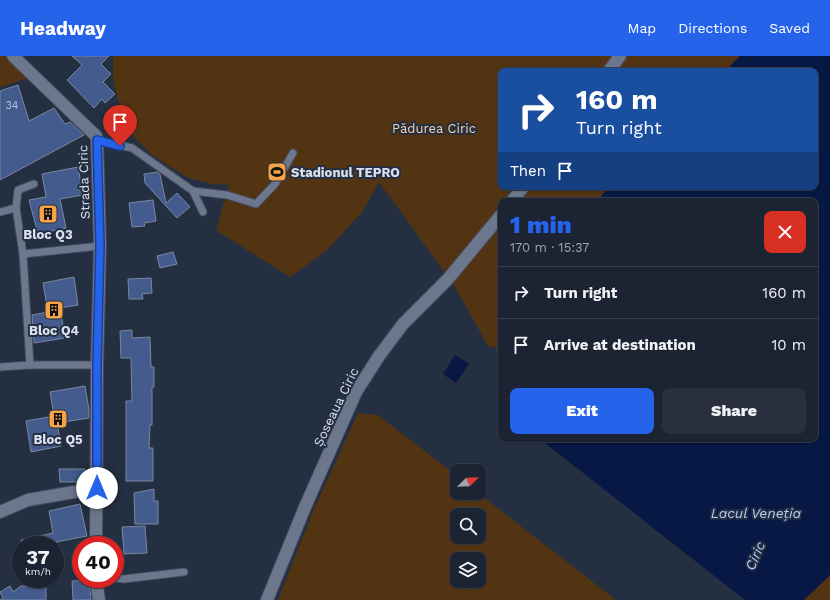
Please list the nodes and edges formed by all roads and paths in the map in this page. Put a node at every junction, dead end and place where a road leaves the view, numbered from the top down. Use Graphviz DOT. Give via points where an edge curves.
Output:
graph roads {
  1 [pos="13,56"];
  2 [pos="620,56"];
  3 [pos="611,68"];
  4 [pos="97,140"];
  5 [pos="293,153"];
  6 [pos="34,184"];
  7 [pos="521,190"];
  8 [pos="193,191"];
  9 [pos="514,198"];
  10 [pos="16,208"];
  11 [pos="0,212"];
  12 [pos="203,212"];
  13 [pos="498,219"];
  14 [pos="100,246"];
  15 [pos="23,254"];
  16 [pos="97,364"];
  17 [pos="30,365"];
  18 [pos="0,367"];
  19 [pos="97,488"];
  20 [pos="0,512"];
  21 [pos="96,536"];
  22 [pos="184,572"];
  23 [pos="124,579"];
  24 [pos="97,588"];
  25 [pos="99,600"];
  26 [pos="267,600"];
  1 -- 4 [label="street, Strada Ciric" via="96,136"];
  2 -- 3 [label="street"];
  4 -- 8 [label="lane" via="132,148"];
  4 -- 14 [label="street, Strada Ciric"];
  5 -- 8 [label="lane" via="275,184 256,204 227,194"];
  6 -- 10 [label="lane" via="18,190"];
  7 -- 9 [label="street"];
  8 -- 12 [label="lane"];
  10 -- 11 [label="lane"];
  10 -- 15 [label="lane"];
  13 -- 26 [label="street, Șoseaua Ciric" via="448,279 403,324 356,392"];
  14 -- 15 [label="lane"];
  14 -- 16 [label="street, Strada Ciric"];
  15 -- 17 [label="lane"];
  16 -- 17 [label="lane"];
  16 -- 19 [label="street, Strada Ciric"];
  17 -- 18 [label="lane"];
  19 -- 20 [label="street" via="28,500"];
  19 -- 21 [label="street, Strada Ciric"];
  22 -- 23 [label="lane"];
  24 -- 25 [label="street"];
}
